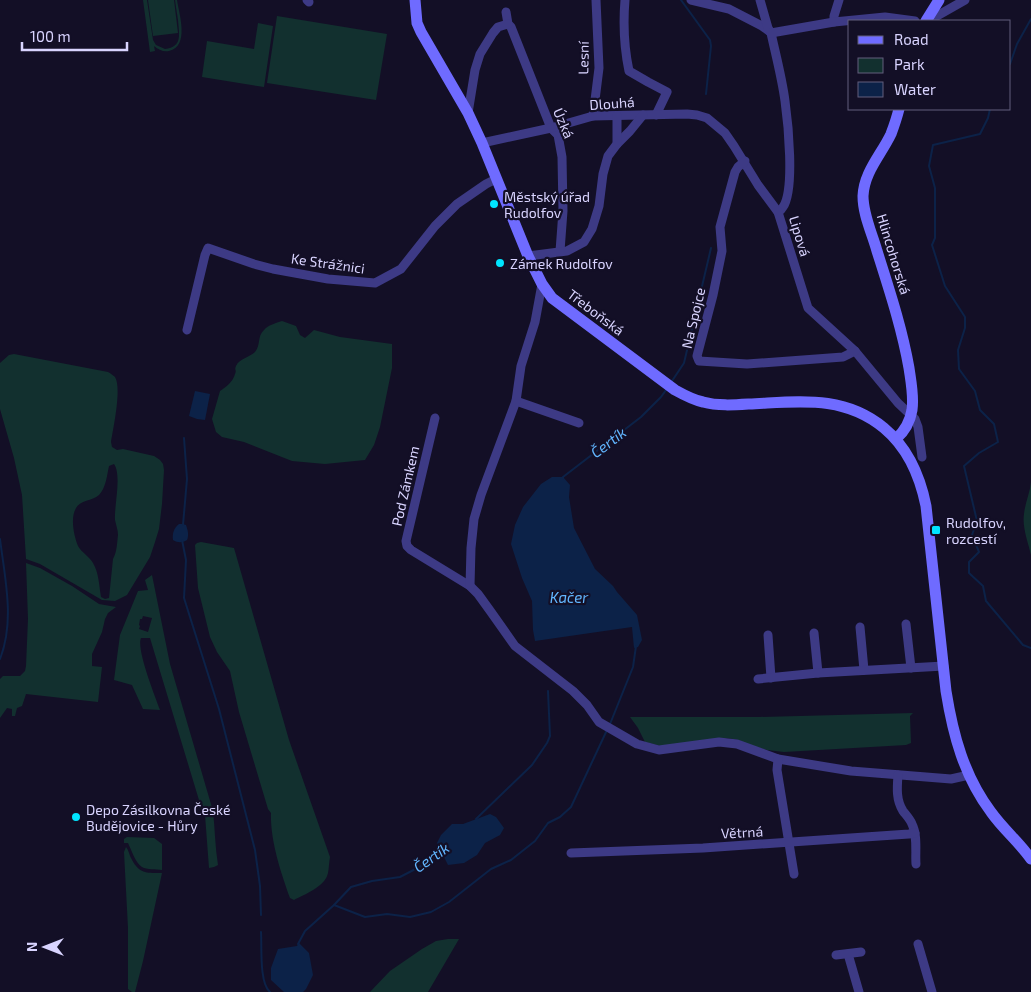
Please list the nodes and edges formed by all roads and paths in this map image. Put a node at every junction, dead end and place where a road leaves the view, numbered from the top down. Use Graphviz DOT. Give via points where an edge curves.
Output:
graph roads {
  1 [pos="415,0"];
  2 [pos="596,0"];
  3 [pos="625,0"];
  4 [pos="691,0"];
  5 [pos="760,0"];
  6 [pos="839,0"];
  7 [pos="938,0"];
  8 [pos="965,0"];
  9 [pos="506,12"];
  10 [pos="854,20"];
  11 [pos="908,20"];
  12 [pos="928,20"];
  13 [pos="929,20"];
  14 [pos="848,21"];
  15 [pos="834,22"];
  16 [pos="508,24"];
  17 [pos="771,33"];
  18 [pos="899,110"];
  19 [pos="468,113"];
  20 [pos="643,115"];
  21 [pos="656,115"];
  22 [pos="593,116"];
  23 [pos="617,116"];
  24 [pos="551,128"];
  25 [pos="482,143"];
  26 [pos="616,144"];
  27 [pos="744,162"];
  28 [pos="496,179"];
  29 [pos="778,212"];
  30 [pos="560,251"];
  31 [pos="528,256"];
  32 [pos="542,284"];
  33 [pos="187,330"];
  34 [pos="855,351"];
  35 [pos="516,402"];
  36 [pos="911,414"];
  37 [pos="435,418"];
  38 [pos="579,423"];
  39 [pos="896,439"];
  40 [pos="922,457"];
  41 [pos="470,586"];
  42 [pos="906,624"];
  43 [pos="860,627"];
  44 [pos="814,633"];
  45 [pos="768,635"];
  46 [pos="944,666"];
  47 [pos="911,668"];
  48 [pos="864,670"];
  49 [pos="818,673"];
  50 [pos="771,678"];
  51 [pos="758,679"];
  52 [pos="778,759"];
  53 [pos="969,775"];
  54 [pos="898,776"];
  55 [pos="915,833"];
  56 [pos="789,843"];
  57 [pos="1029,852"];
  58 [pos="571,853"];
  59 [pos="916,864"];
  60 [pos="794,874"];
  61 [pos="918,944"];
  62 [pos="860,952"];
  63 [pos="848,954"];
  64 [pos="836,955"];
  65 [pos="859,992"];
  66 [pos="932,992"];
  1 -- 19 [label="main road, Třeboňská" via="421,32"];
  2 -- 22 [label="street, Lesní" via="598,68"];
  3 -- 21 [label="street, Dlouhá" via="623,25 629,71 667,92"];
  4 -- 17 [label="street" via="729,9"];
  5 -- 17 [label="street, Lipová"];
  6 -- 15 [label="street"];
  7 -- 12 [label="main road"];
  8 -- 13 [label="street"];
  9 -- 16 [label="street, Úzká"];
  10 -- 11 [label="street" via="885,17"];
  14 -- 15 [label="street"];
  15 -- 17 [label="street"];
  16 -- 19 [label="street" via="498,26 480,54"];
  16 -- 24 [label="street, Úzká" via="512,27"];
  17 -- 29 [label="street, Lipová" via="786,103 790,158 786,201"];
  18 -- 36 [label="main road, Hlincohorská" via="867,180 864,201 906,352 912,387"];
  19 -- 25 [label="main road, Třeboňská"];
  20 -- 21 [label="street, Dlouhá"];
  20 -- 23 [label="street, Dlouhá"];
  20 -- 26 [label="street"];
  21 -- 27 [label="street, Dlouhá" via="687,114 707,118 725,133"];
  22 -- 23 [label="street, Dlouhá"];
  22 -- 24 [label="street, Dlouhá"];
  23 -- 26 [label="street"];
  24 -- 25 [label="street, Dlouhá"];
  24 -- 30 [label="street, Úzká" via="558,136 562,157"];
  25 -- 28 [label="main road, Třeboňská"];
  26 -- 30 [label="street" via="608,156 592,229 584,242"];
  27 -- 29 [label="street, Dlouhá"];
  27 -- 34 [label="street, Na Spojce" via="735,172 720,227 722,251 697,356 699,361 747,364 843,357"];
  28 -- 31 [label="main road, Třeboňská"];
  28 -- 33 [label="street, Ke Strážnici" via="451,210 401,269 375,283 273,269 208,248"];
  29 -- 34 [label="street, Lipová" via="808,308"];
  30 -- 31 [label="street"];
  31 -- 32 [label="main road, Třeboňská"];
  32 -- 35 [label="street" via="535,322 521,366"];
  32 -- 39 [label="main road, Třeboňská" via="552,298 568,310 676,390 701,402 715,405 832,403 870,417"];
  34 -- 36 [label="street, Lipová"];
  35 -- 38 [label="street"];
  35 -- 41 [label="street" via="474,518"];
  36 -- 39 [label="main road, Hlincohorská" via="904,431"];
  36 -- 40 [label="street, Hlincohorská" via="918,427"];
  37 -- 41 [label="street, Pod Zámkem" via="406,541 411,550"];
  39 -- 46 [label="main road" via="915,468 925,501"];
  41 -- 52 [label="street, Pod Zámkem" via="515,646 587,705 604,726 637,744 658,750 719,742 737,744"];
  42 -- 47 [label="street"];
  43 -- 48 [label="street"];
  44 -- 49 [label="street"];
  45 -- 50 [label="street"];
  46 -- 47 [label="street"];
  46 -- 53 [label="main road" via="951,721"];
  47 -- 48 [label="street"];
  48 -- 49 [label="street"];
  49 -- 50 [label="street"];
  50 -- 51 [label="street"];
  52 -- 54 [label="street"];
  52 -- 56 [label="street"];
  53 -- 54 [label="street" via="951,779"];
  53 -- 57 [label="main road" via="990,811"];
  54 -- 55 [label="street" via="901,808"];
  55 -- 56 [label="street, Větrná"];
  55 -- 59 [label="street"];
  56 -- 58 [label="street, Větrná"];
  56 -- 60 [label="street"];
  61 -- 66 [label="street"];
  62 -- 63 [label="street"];
  63 -- 64 [label="street"];
  63 -- 65 [label="street"];
}
